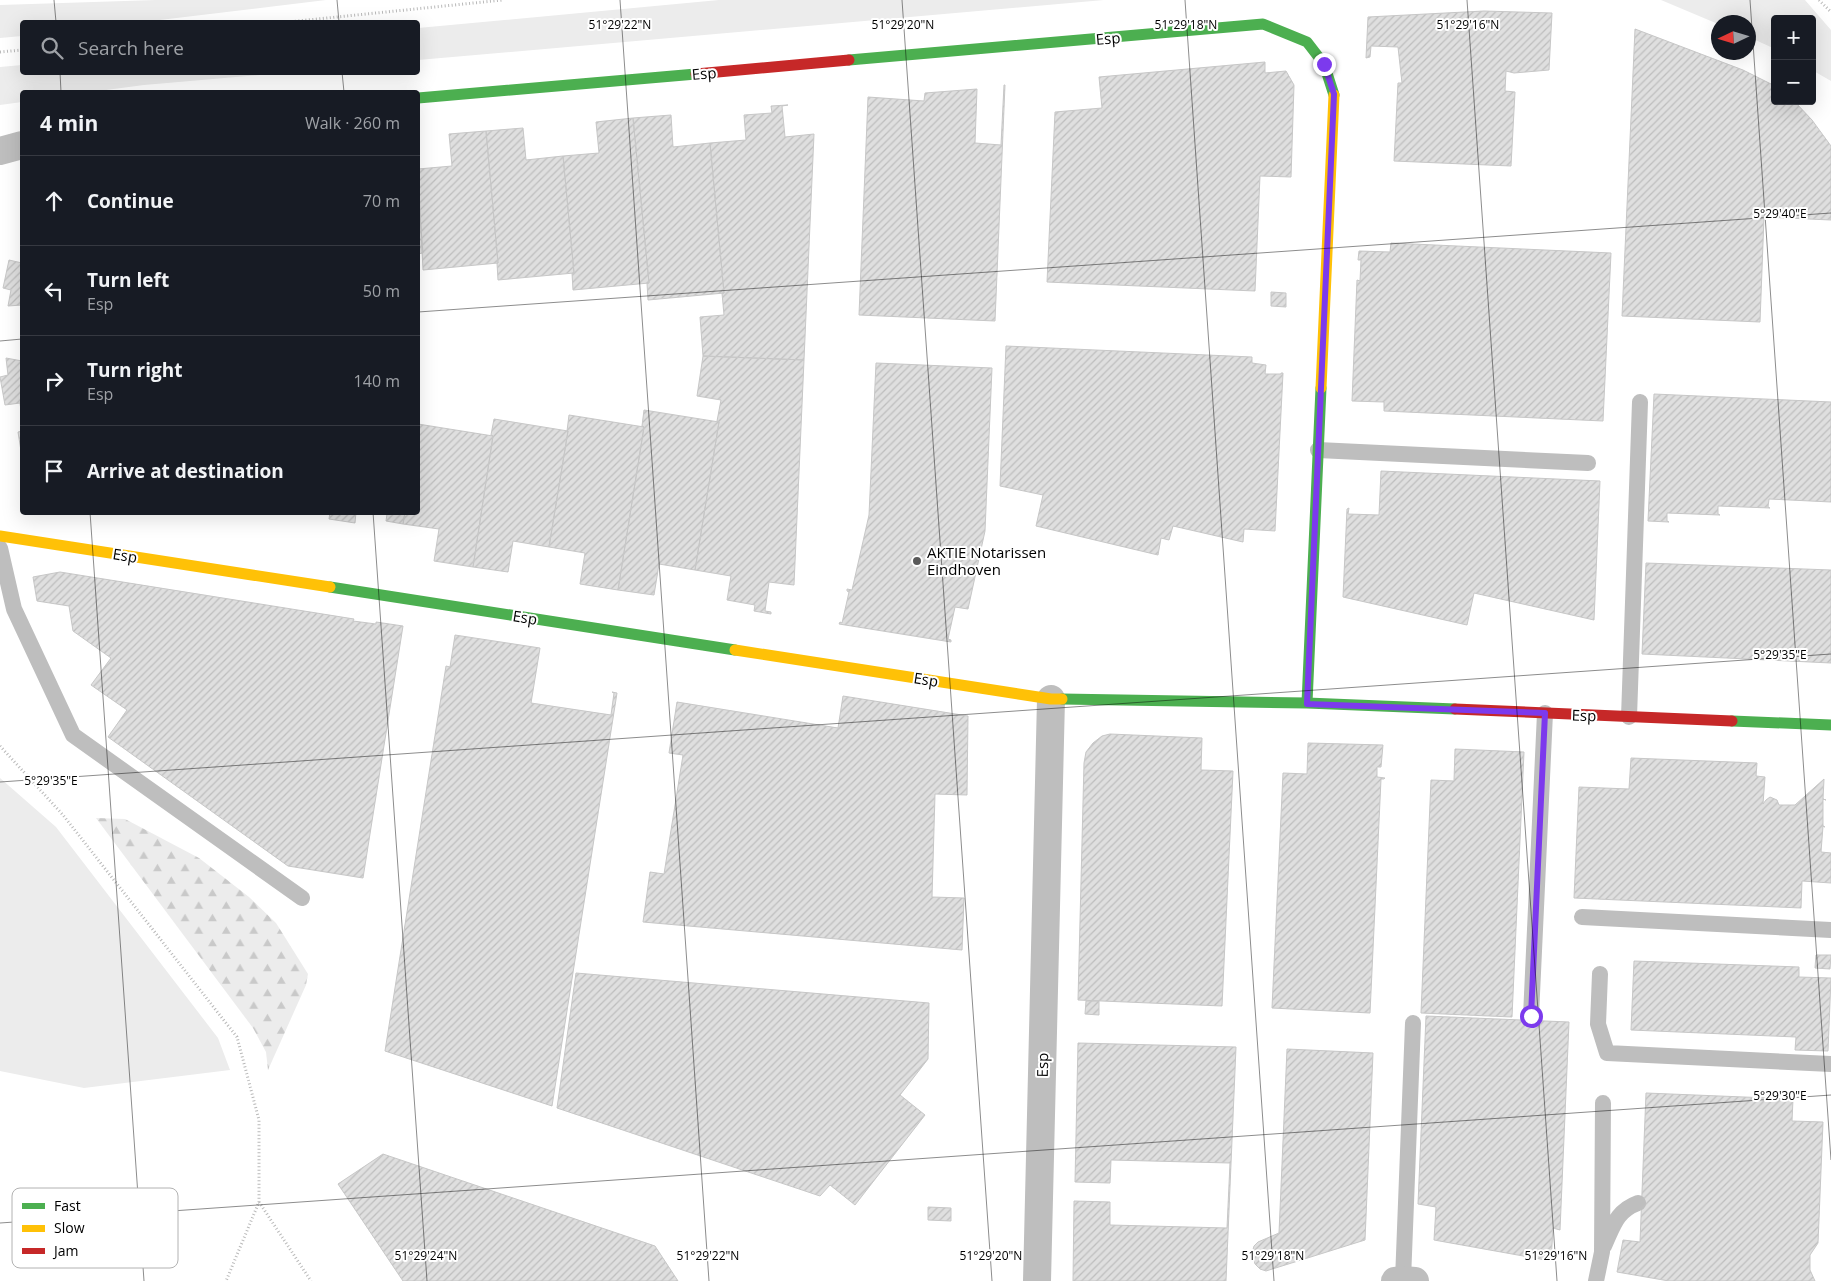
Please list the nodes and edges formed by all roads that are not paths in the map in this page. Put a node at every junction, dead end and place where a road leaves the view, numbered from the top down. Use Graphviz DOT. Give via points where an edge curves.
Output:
graph roads {
  1 [pos="420,98"];
  2 [pos="20,146"];
  3 [pos="0,151"];
  4 [pos="1640,402"];
  5 [pos="1318,450"];
  6 [pos="1588,463"];
  7 [pos="0,536"];
  8 [pos="0,548"];
  9 [pos="1051,699"];
  10 [pos="1307,704"];
  11 [pos="1545,713"];
  12 [pos="1629,717"];
  13 [pos="1831,725"];
  14 [pos="302,898"];
  15 [pos="1582,917"];
  16 [pos="1831,930"];
  17 [pos="1600,974"];
  18 [pos="1531,1016"];
  19 [pos="1413,1023"];
  20 [pos="1831,1064"];
  21 [pos="1603,1103"];
  22 [pos="1638,1203"];
  23 [pos="1602,1252"];
  24 [pos="1037,1281"];
  25 [pos="1404,1281"];
  26 [pos="1596,1281"];
  1 -- 5 [label="street, Esp" via="1263,24 1307,42 1324,64 1334,94"];
  2 -- 3 [label="street"];
  4 -- 12 [label="lane"];
  5 -- 6 [label="lane"];
  5 -- 10 [label="street, Esp"];
  7 -- 9 [label="street, Esp"];
  8 -- 14 [label="lane" via="14,609 73,735"];
  9 -- 10 [label="street, Esp"];
  9 -- 24 [label="street, Esp"];
  10 -- 11 [label="street, Esp"];
  11 -- 12 [label="street, Esp"];
  11 -- 18 [label="lane"];
  12 -- 13 [label="street, Esp"];
  15 -- 16 [label="lane"];
  17 -- 20 [label="lane" via="1598,1024 1607,1053"];
  19 -- 25 [label="lane"];
  21 -- 23 [label="lane"];
  22 -- 23 [label="lane" via="1618,1215"];
  23 -- 26 [label="lane"];
}
